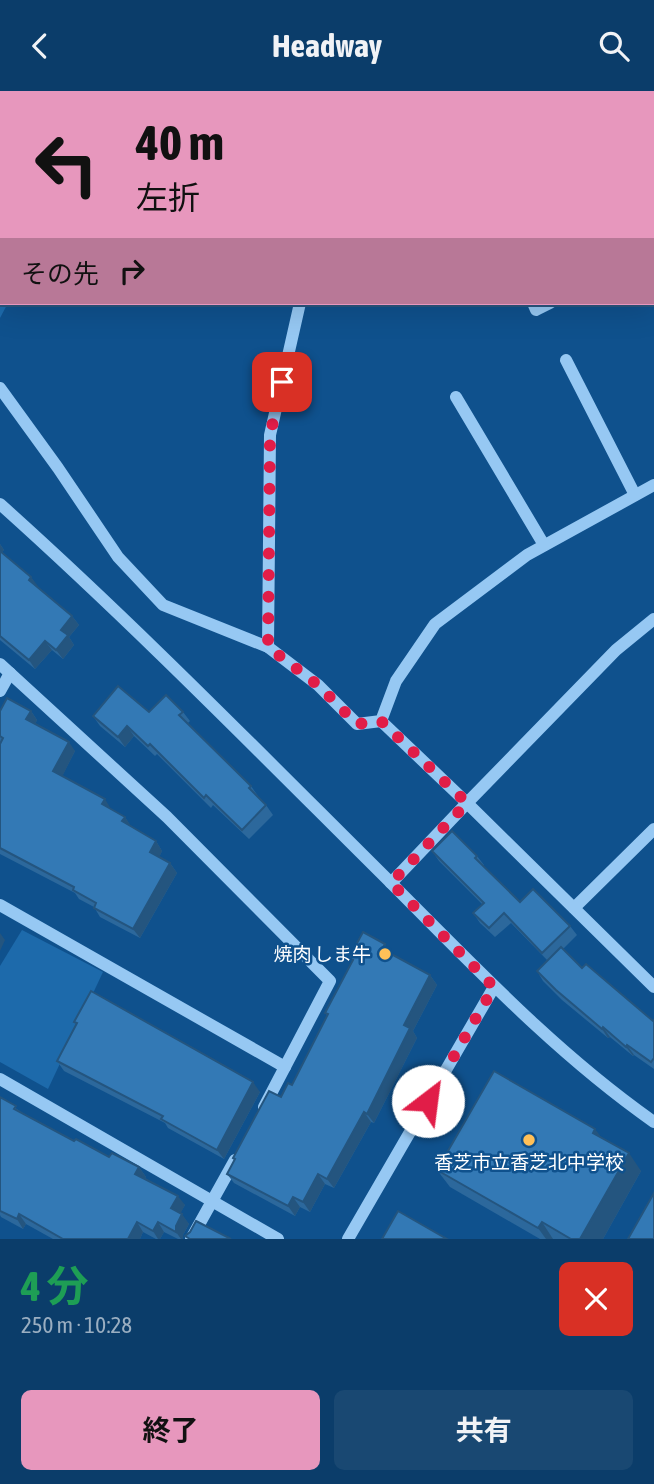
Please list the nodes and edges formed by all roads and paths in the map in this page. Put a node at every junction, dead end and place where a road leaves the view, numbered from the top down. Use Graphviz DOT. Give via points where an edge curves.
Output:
graph roads {
  1 [pos="300,305"];
  2 [pos="566,360"];
  3 [pos="0,388"];
  4 [pos="456,397"];
  5 [pos="654,485"];
  6 [pos="635,495"];
  7 [pos="0,504"];
  8 [pos="544,545"];
  9 [pos="654,619"];
  10 [pos="268,647"];
  11 [pos="5,669"];
  12 [pos="0,691"];
  13 [pos="381,721"];
  14 [pos="467,803"];
  15 [pos="652,834"];
  16 [pos="391,883"];
  17 [pos="0,905"];
  18 [pos="574,908"];
  19 [pos="494,987"];
  20 [pos="654,987"];
  21 [pos="285,1067"];
  22 [pos="0,1079"];
  23 [pos="654,1122"];
  24 [pos="254,1123"];
  25 [pos="242,1146"];
  26 [pos="212,1203"];
  27 [pos="191,1239"];
  28 [pos="278,1239"];
  29 [pos="348,1239"];
  1 -- 10 [label="street" via="270,435"];
  2 -- 6 [label="street"];
  3 -- 10 [label="street" via="118,557 163,605"];
  4 -- 8 [label="street"];
  5 -- 6 [label="street"];
  6 -- 8 [label="street"];
  7 -- 16 [label="street" via="78,574"];
  8 -- 13 [label="street" via="435,624 396,681"];
  9 -- 14 [label="street" via="616,650"];
  10 -- 13 [label="street" via="318,685 357,724"];
  11 -- 12 [label="street"];
  11 -- 21 [label="street" via="167,817 330,981"];
  13 -- 14 [label="street"];
  14 -- 16 [label="street"];
  14 -- 18 [label="street"];
  15 -- 18 [label="street"];
  16 -- 19 [label="street"];
  17 -- 21 [label="street"];
  18 -- 20 [label="street"];
  19 -- 23 [label="street" via="609,1091"];
  19 -- 29 [label="street"];
  21 -- 24 [label="street"];
  22 -- 26 [label="street"];
  25 -- 26 [label="street"];
  26 -- 27 [label="street"];
  26 -- 28 [label="street"];
}
